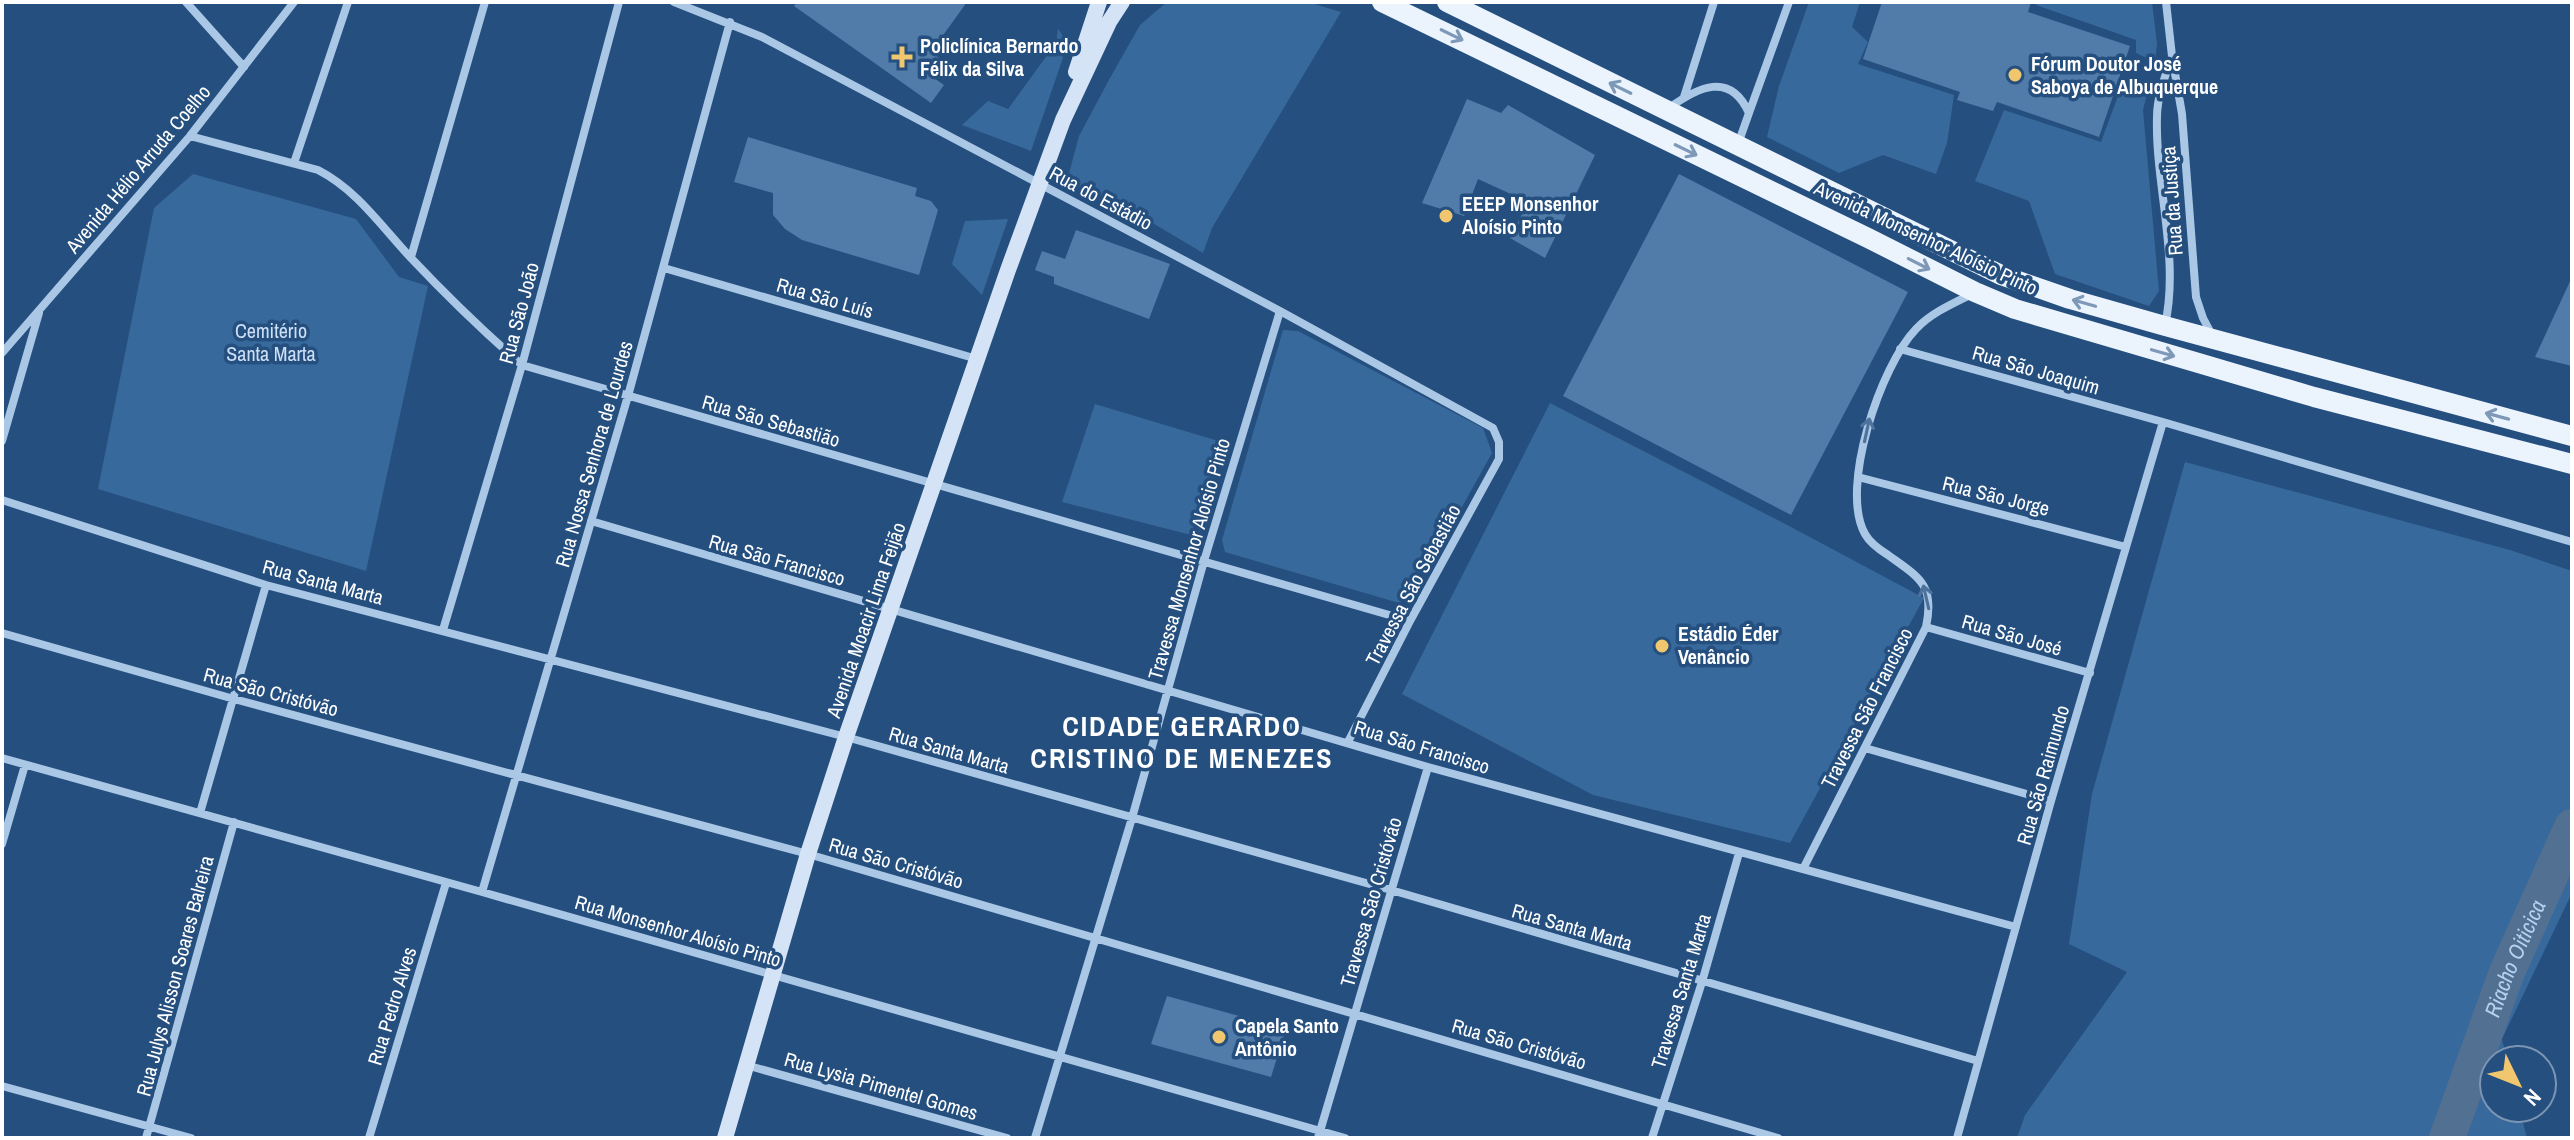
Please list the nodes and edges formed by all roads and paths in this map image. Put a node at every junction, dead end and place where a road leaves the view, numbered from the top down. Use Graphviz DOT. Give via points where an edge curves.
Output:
graph roads {
  1 [pos="186,2"];
  2 [pos="294,2"];
  3 [pos="348,2"];
  4 [pos="485,2"];
  5 [pos="619,2"];
  6 [pos="674,2"];
  7 [pos="1099,2"];
  8 [pos="1122,2"];
  9 [pos="1382,2"];
  10 [pos="1447,2"];
  11 [pos="1714,2"];
  12 [pos="1789,2"];
  13 [pos="2166,2"];
  14 [pos="730,22"];
  15 [pos="2172,56"];
  16 [pos="244,67"];
  17 [pos="1684,97"];
  18 [pos="1666,111"];
  19 [pos="1749,113"];
  20 [pos="1063,120"];
  21 [pos="190,136"];
  22 [pos="1737,147"];
  23 [pos="294,163"];
  24 [pos="1039,183"];
  25 [pos="411,257"];
  26 [pos="664,268"];
  27 [pos="1975,292"];
  28 [pos="41,309"];
  29 [pos="1280,311"];
  30 [pos="2165,326"];
  31 [pos="2215,340"];
  32 [pos="1900,349"];
  33 [pos="2,353"];
  34 [pos="977,360"];
  35 [pos="522,365"];
  36 [pos="628,396"];
  37 [pos="2163,422"];
  38 [pos="2572,436"];
  39 [pos="2,441"];
  40 [pos="1499,442"];
  41 [pos="2572,464"];
  42 [pos="1858,477"];
  43 [pos="934,484"];
  44 [pos="2,500"];
  45 [pos="591,521"];
  46 [pos="2572,542"];
  47 [pos="2126,547"];
  48 [pos="1204,561"];
  49 [pos="266,585"];
  50 [pos="890,610"];
  51 [pos="1410,621"];
  52 [pos="1926,627"];
  53 [pos="443,630"];
  54 [pos="2,633"];
  55 [pos="550,661"];
  56 [pos="2090,673"];
  57 [pos="1168,690"];
  58 [pos="234,699"];
  59 [pos="846,737"];
  60 [pos="1348,742"];
  61 [pos="1865,748"];
  62 [pos="2,758"];
  63 [pos="25,765"];
  64 [pos="1428,767"];
  65 [pos="516,774"];
  66 [pos="2051,801"];
  67 [pos="200,813"];
  68 [pos="1132,818"];
  69 [pos="234,822"];
  70 [pos="2,844"];
  71 [pos="1739,853"];
  72 [pos="808,854"];
  73 [pos="1803,869"];
  74 [pos="446,883"];
  75 [pos="1391,890"];
  76 [pos="482,892"];
  77 [pos="2016,927"];
  78 [pos="1095,937"];
  79 [pos="773,975"];
  80 [pos="1702,982"];
  81 [pos="1355,1013"];
  82 [pos="1059,1056"];
  83 [pos="1978,1061"];
  84 [pos="746,1065"];
  85 [pos="2,1086"];
  86 [pos="1662,1103"];
  87 [pos="150,1126"];
  88 [pos="1319,1134"];
  89 [pos="146,1138"];
  90 [pos="191,1138"];
  91 [pos="369,1138"];
  92 [pos="725,1138"];
  93 [pos="1007,1138"];
  94 [pos="1035,1138"];
  95 [pos="1345,1138"];
  96 [pos="1652,1138"];
  97 [pos="1778,1138"];
  98 [pos="1957,1138"];
  1 -- 16 [label="street"];
  2 -- 16 [label="street, Avenida Hélio Arruda Coelho"];
  3 -- 23 [label="street"];
  4 -- 25 [label="street"];
  5 -- 35 [label="street, Rua São João"];
  6 -- 14 [label="street, Rua do Estádio"];
  7 -- 20 [label="main road"];
  8 -- 20 [label="main road"];
  9 -- 27 [label="main road, Avenida Monsenhor Aloísio Pinto, one-way"];
  18 -- 10 [label="main road, Avenida Monsenhor Aloísio Pinto, one-way"];
  11 -- 17 [label="street"];
  12 -- 19 [label="street"];
  13 -- 15 [label="street, Rua da Justiça"];
  14 -- 24 [label="street, Rua do Estádio"];
  14 -- 26 [label="street, Rua Nossa Senhora de Lourdes"];
  15 -- 30 [label="street, Rua da Justiça" via="2157,115 2171,292"];
  15 -- 31 [label="street, Rua da Justiça" via="2182,114 2196,297"];
  16 -- 21 [label="street, Avenida Hélio Arruda Coelho"];
  17 -- 18 [label="street"];
  17 -- 19 [label="street" via="1704,86 1725,88"];
  18 -- 22 [label="main road, Avenida Monsenhor Aloísio Pinto"];
  19 -- 22 [label="street"];
  20 -- 24 [label="main road, Avenida Moacir Lima Feijão"];
  21 -- 23 [label="street, Rua São Sebastião"];
  21 -- 28 [label="street, Avenida Hélio Arruda Coelho"];
  30 -- 22 [label="main road, Avenida Monsenhor Aloísio Pinto, one-way" via="2001,275"];
  23 -- 25 [label="street, Rua São Sebastião" via="336,179"];
  24 -- 29 [label="street, Rua do Estádio"];
  24 -- 34 [label="main road, Avenida Moacir Lima Feijão"];
  25 -- 35 [label="street, Rua São Sebastião"];
  26 -- 34 [label="street, Rua São Luís"];
  26 -- 36 [label="street, Rua Nossa Senhora de Lourdes"];
  27 -- 32 [label="street" via="1931,315"];
  27 -- 41 [label="main road, Avenida Monsenhor Aloísio Pinto, one-way" via="2052,321 2314,397"];
  28 -- 33 [label="street, Avenida Hélio Arruda Coelho"];
  28 -- 39 [label="street"];
  29 -- 40 [label="street, Rua do Estádio" via="1493,428"];
  29 -- 48 [label="street, Travessa Monsenhor Aloísio Pinto"];
  30 -- 31 [label="main road, Avenida Monsenhor Aloísio Pinto"];
  38 -- 31 [label="main road, Avenida Monsenhor Aloísio Pinto, one-way"];
  32 -- 37 [label="street, Rua São Joaquim"];
  42 -- 32 [label="street, one-way" via="1869,419"];
  34 -- 43 [label="main road, Avenida Moacir Lima Feijão"];
  35 -- 36 [label="street, Rua São Sebastião"];
  35 -- 53 [label="street, Rua São João"];
  36 -- 43 [label="street, Rua São Sebastião"];
  36 -- 45 [label="street, Rua Nossa Senhora de Lourdes"];
  37 -- 46 [label="street, Rua São Joaquim"];
  37 -- 47 [label="street, Rua São Raimundo"];
  40 -- 51 [label="street, Travessa São Sebastião" via="1499,459"];
  42 -- 47 [label="street, Rua São Jorge"];
  52 -- 42 [label="street, Travessa São Francisco, one-way" via="1930,606 1919,578 1865,534"];
  43 -- 48 [label="street, Rua São Sebastião"];
  43 -- 50 [label="main road, Avenida Moacir Lima Feijão"];
  44 -- 49 [label="street, Rua Santa Marta"];
  45 -- 50 [label="street, Rua São Francisco"];
  45 -- 55 [label="street, Rua Nossa Senhora de Lourdes"];
  47 -- 56 [label="street, Rua São Raimundo"];
  48 -- 51 [label="street, Rua São Sebastião"];
  48 -- 57 [label="street, Travessa Monsenhor Aloísio Pinto"];
  49 -- 53 [label="street, Rua Santa Marta"];
  49 -- 58 [label="street"];
  50 -- 57 [label="street, Rua São Francisco"];
  50 -- 59 [label="main road, Avenida Moacir Lima Feijão"];
  51 -- 60 [label="street, Travessa São Sebastião"];
  52 -- 56 [label="street, Rua São José"];
  52 -- 61 [label="street, Travessa São Francisco"];
  53 -- 55 [label="street, Rua Santa Marta"];
  54 -- 58 [label="street, Rua São Cristóvão"];
  55 -- 59 [label="street, Rua Santa Marta"];
  55 -- 65 [label="street, Rua Nossa Senhora de Lourdes"];
  56 -- 66 [label="street, Rua São Raimundo"];
  57 -- 60 [label="street, Rua São Francisco"];
  57 -- 68 [label="street, Travessa Monsenhor Aloísio Pinto"];
  58 -- 65 [label="street, Rua São Cristóvão"];
  58 -- 67 [label="street"];
  59 -- 68 [label="street, Rua Santa Marta"];
  59 -- 72 [label="main road, Avenida Moacir Lima Feijão"];
  60 -- 64 [label="street, Rua São Francisco"];
  61 -- 66 [label="street"];
  61 -- 73 [label="street, Travessa São Francisco"];
  62 -- 63 [label="street, Rua Monsenhor Aloísio Pinto"];
  63 -- 67 [label="street, Rua Monsenhor Aloísio Pinto"];
  63 -- 70 [label="street"];
  64 -- 71 [label="street, Rua São Francisco"];
  64 -- 75 [label="street, Travessa São Cristóvão"];
  65 -- 72 [label="street, Rua São Cristóvão"];
  65 -- 76 [label="street, Rua Nossa Senhora de Lourdes"];
  66 -- 77 [label="street, Rua São Raimundo"];
  67 -- 69 [label="street, Rua Monsenhor Aloísio Pinto"];
  68 -- 75 [label="street, Rua Santa Marta"];
  68 -- 78 [label="street, Travessa Monsenhor Aloísio Pinto"];
  69 -- 74 [label="street, Rua Monsenhor Aloísio Pinto"];
  69 -- 87 [label="street, Rua Julys Alisson Soares Balreira"];
  71 -- 73 [label="street, Rua São Francisco"];
  71 -- 80 [label="street, Travessa Santa Marta"];
  72 -- 78 [label="street, Rua São Cristóvão"];
  72 -- 79 [label="main road, Avenida Moacir Lima Feijão"];
  73 -- 77 [label="street, Rua São Francisco"];
  74 -- 76 [label="street, Rua Monsenhor Aloísio Pinto"];
  74 -- 91 [label="street, Rua Pedro Alves"];
  75 -- 80 [label="street, Rua Santa Marta"];
  75 -- 81 [label="street, Travessa São Cristóvão"];
  76 -- 79 [label="street, Rua Monsenhor Aloísio Pinto"];
  77 -- 83 [label="street, Rua São Raimundo"];
  78 -- 81 [label="street, Rua São Cristóvão"];
  78 -- 82 [label="street, Travessa Monsenhor Aloísio Pinto"];
  79 -- 82 [label="street, Rua Monsenhor Aloísio Pinto"];
  79 -- 84 [label="main road, Avenida Moacir Lima Feijão"];
  80 -- 83 [label="street, Rua Santa Marta"];
  80 -- 86 [label="street, Travessa Santa Marta"];
  81 -- 86 [label="street, Rua São Cristóvão"];
  81 -- 88 [label="street, Travessa São Cristóvão"];
  82 -- 88 [label="street, Rua Monsenhor Aloísio Pinto"];
  82 -- 94 [label="street, Travessa Monsenhor Aloísio Pinto"];
  83 -- 98 [label="street, Rua São Raimundo"];
  84 -- 92 [label="main road, Avenida Moacir Lima Feijão"];
  84 -- 93 [label="street, Rua Lysia Pimentel Gomes"];
  85 -- 87 [label="street"];
  86 -- 96 [label="street, Travessa Santa Marta"];
  86 -- 97 [label="street, Rua São Cristóvão"];
  87 -- 89 [label="street, Rua Julys Alisson Soares Balreira"];
  87 -- 90 [label="street"];
  88 -- 95 [label="street, Rua Monsenhor Aloísio Pinto"];
}
